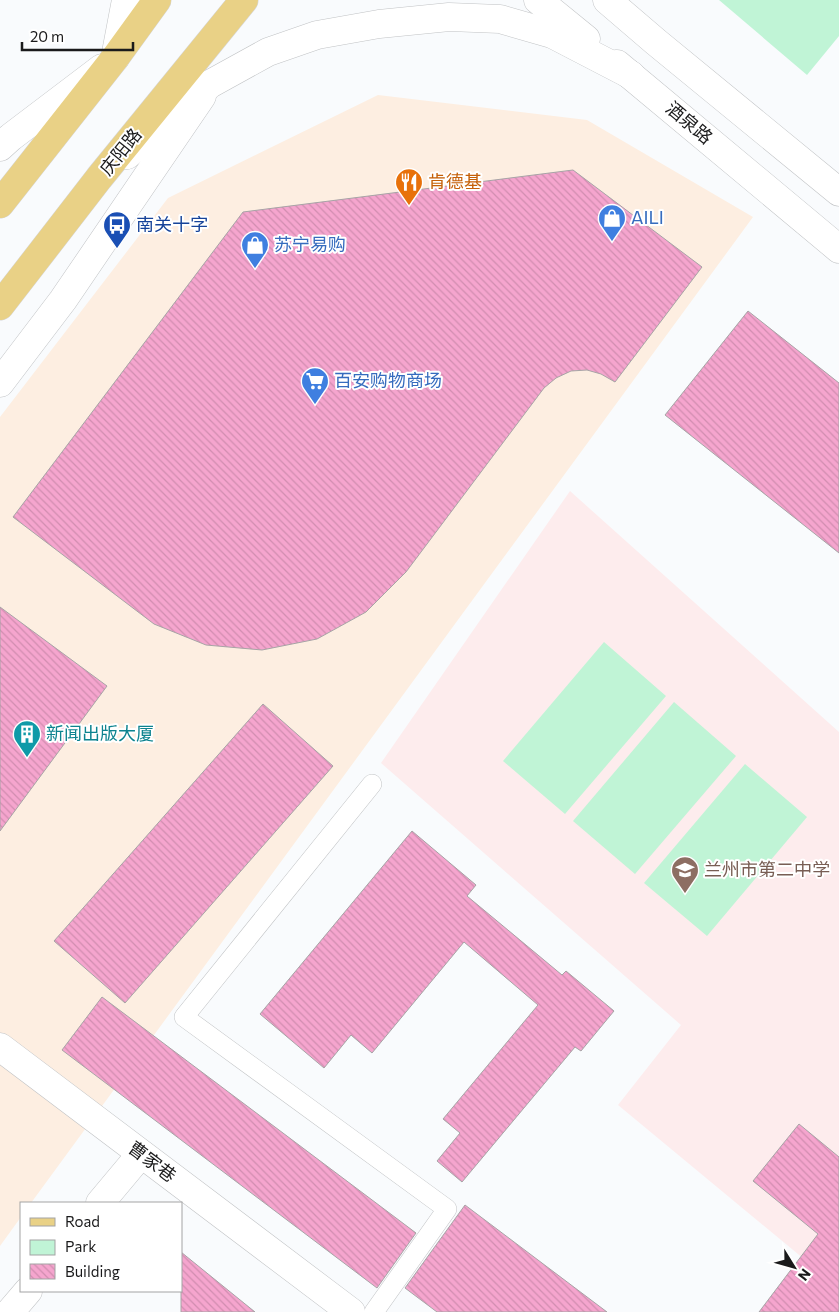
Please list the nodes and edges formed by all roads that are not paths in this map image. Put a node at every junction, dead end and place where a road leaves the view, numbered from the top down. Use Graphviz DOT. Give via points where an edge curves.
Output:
graph roads {
  1 [pos="126,0"];
  2 [pos="157,0"];
  3 [pos="244,0"];
  4 [pos="538,0"];
  5 [pos="607,0"];
  6 [pos="626,0"];
  7 [pos="656,42"];
  8 [pos="115,58"];
  9 [pos="631,75"];
  10 [pos="210,84"];
  11 [pos="0,147"];
  12 [pos="99,178"];
  13 [pos="839,192"];
  14 [pos="0,204"];
  15 [pos="839,248"];
  16 [pos="0,306"];
  17 [pos="0,382"];
  18 [pos="372,784"];
  19 [pos="0,1047"];
  20 [pos="141,1154"];
  21 [pos="101,1202"];
  22 [pos="27,1292"];
  23 [pos="10,1312"];
  24 [pos="351,1312"];
  25 [pos="374,1312"];
  1 -- 8 [label="main road"];
  2 -- 8 [label="main road"];
  3 -- 12 [label="main road, 庆阳路"];
  4 -- 9 [label="main road, 酒泉路"];
  5 -- 7 [label="main road"];
  6 -- 7 [label="main road"];
  7 -- 13 [label="main road"];
  8 -- 11 [label="main road"];
  8 -- 14 [label="main road"];
  9 -- 10 [label="main road" via="552,34 500,19 449,17 379,24 317,35 268,52"];
  9 -- 15 [label="main road, 酒泉路"];
  10 -- 12 [label="main road"];
  10 -- 17 [label="main road" via="64,300"];
  12 -- 16 [label="main road, 庆阳路"];
  18 -- 25 [label="lane" via="184,1017 447,1209"];
  19 -- 20 [label="main road, 曹家巷"];
  20 -- 21 [label="main road"];
  20 -- 24 [label="main road, 曹家巷"];
  22 -- 23 [label="main road"];
}
